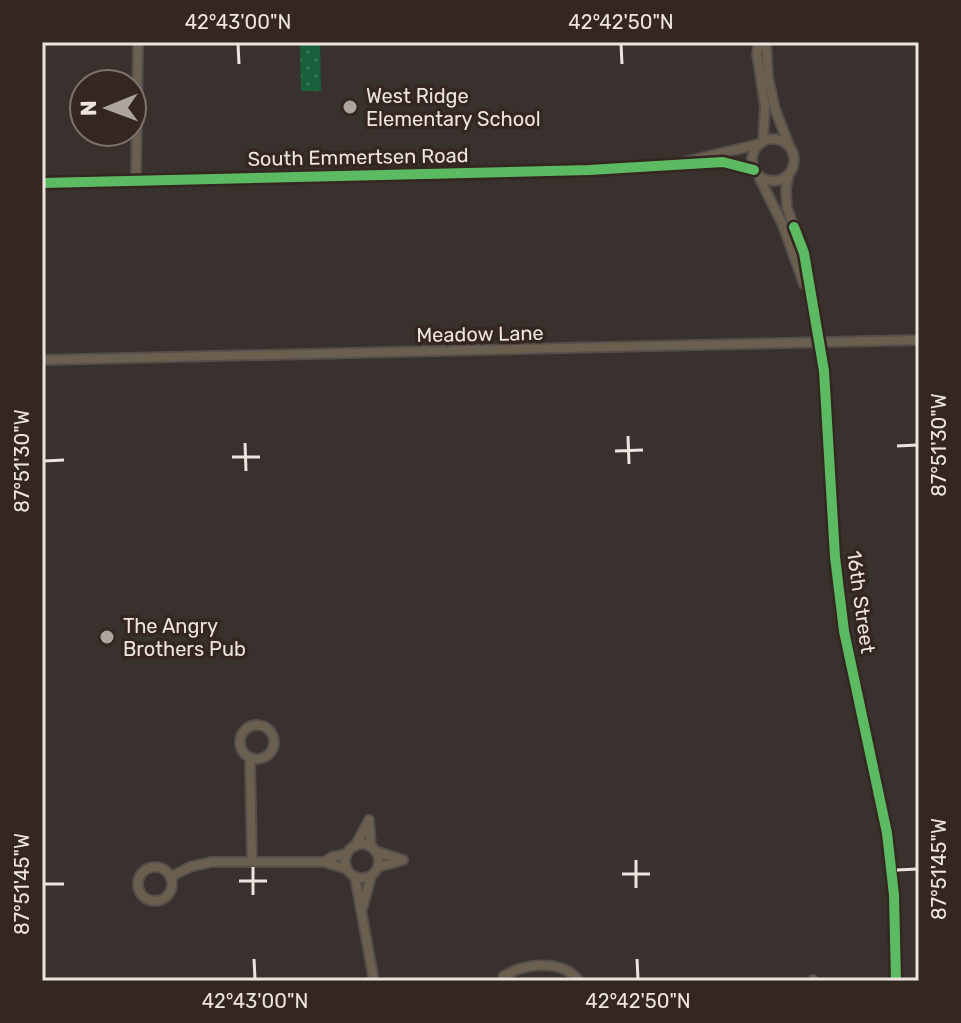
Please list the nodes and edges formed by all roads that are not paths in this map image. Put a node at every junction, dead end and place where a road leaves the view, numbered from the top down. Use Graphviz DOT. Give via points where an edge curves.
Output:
graph roads {
  1 [pos="138,42"];
  2 [pos="759,42"];
  3 [pos="766,42"];
  4 [pos="761,143"];
  5 [pos="789,146"];
  6 [pos="675,165"];
  7 [pos="756,173"];
  8 [pos="789,174"];
  9 [pos="136,180"];
  10 [pos="42,183"];
  11 [pos="809,296"];
  12 [pos="919,340"];
  13 [pos="820,342"];
  14 [pos="42,360"];
  15 [pos="250,758"];
  16 [pos="355,846"];
  17 [pos="373,849"];
  18 [pos="347,854"];
  19 [pos="252,861"];
  20 [pos="324,862"];
  21 [pos="378,867"];
  22 [pos="347,869"];
  23 [pos="371,876"];
  24 [pos="170,877"];
  25 [pos="355,877"];
  26 [pos="363,907"];
  27 [pos="374,981"];
  28 [pos="502,981"];
  29 [pos="579,981"];
  30 [pos="896,981"];
  1 -- 9 [label="street"];
  2 -- 4 [label="street" via="765,106"];
  3 -- 5 [label="street, 16th Street" via="775,109"];
  4 -- 5 [label="street" via="779,139"];
  4 -- 6 [label="street, South Emmertsen Road"];
  4 -- 7 [label="street" via="752,156"];
  5 -- 8 [label="street, 16th Street" via="795,161"];
  6 -- 7 [label="street, South Emmertsen Road" via="723,162"];
  6 -- 9 [label="street, South Emmertsen Road"];
  7 -- 8 [label="street" via="770,182"];
  7 -- 11 [label="street, 16th Street" via="782,223"];
  8 -- 11 [label="street, 16th Street" via="787,208 804,253"];
  9 -- 10 [label="street, South Emmertsen Road"];
  11 -- 13 [label="street, 16th Street"];
  12 -- 13 [label="street, Meadow Lane"];
  13 -- 14 [label="street, Meadow Lane"];
  13 -- 30 [label="street, 16th Street" via="838,594 887,833"];
  15 -- 15 [label="street" via="267,756 274,747 273,735 265,727 254,726 242,735 241,746"];
  15 -- 19 [label="street"];
  16 -- 17 [label="street"];
  16 -- 17 [label="street" via="369,820"];
  16 -- 18 [label="street"];
  17 -- 21 [label="street"];
  17 -- 21 [label="street" via="403,860"];
  18 -- 20 [label="street"];
  18 -- 22 [label="street"];
  19 -- 20 [label="street"];
  19 -- 24 [label="street" via="211,862"];
  20 -- 22 [label="street"];
  21 -- 23 [label="street"];
  22 -- 25 [label="street"];
  23 -- 25 [label="street"];
  23 -- 26 [label="street"];
  24 -- 24 [label="street" via="156,867 145,870 140,891 147,899 162,899 170,892"];
  25 -- 26 [label="street"];
  26 -- 27 [label="street"];
  28 -- 29 [label="street" via="513,970 544,965 567,968"];
}
